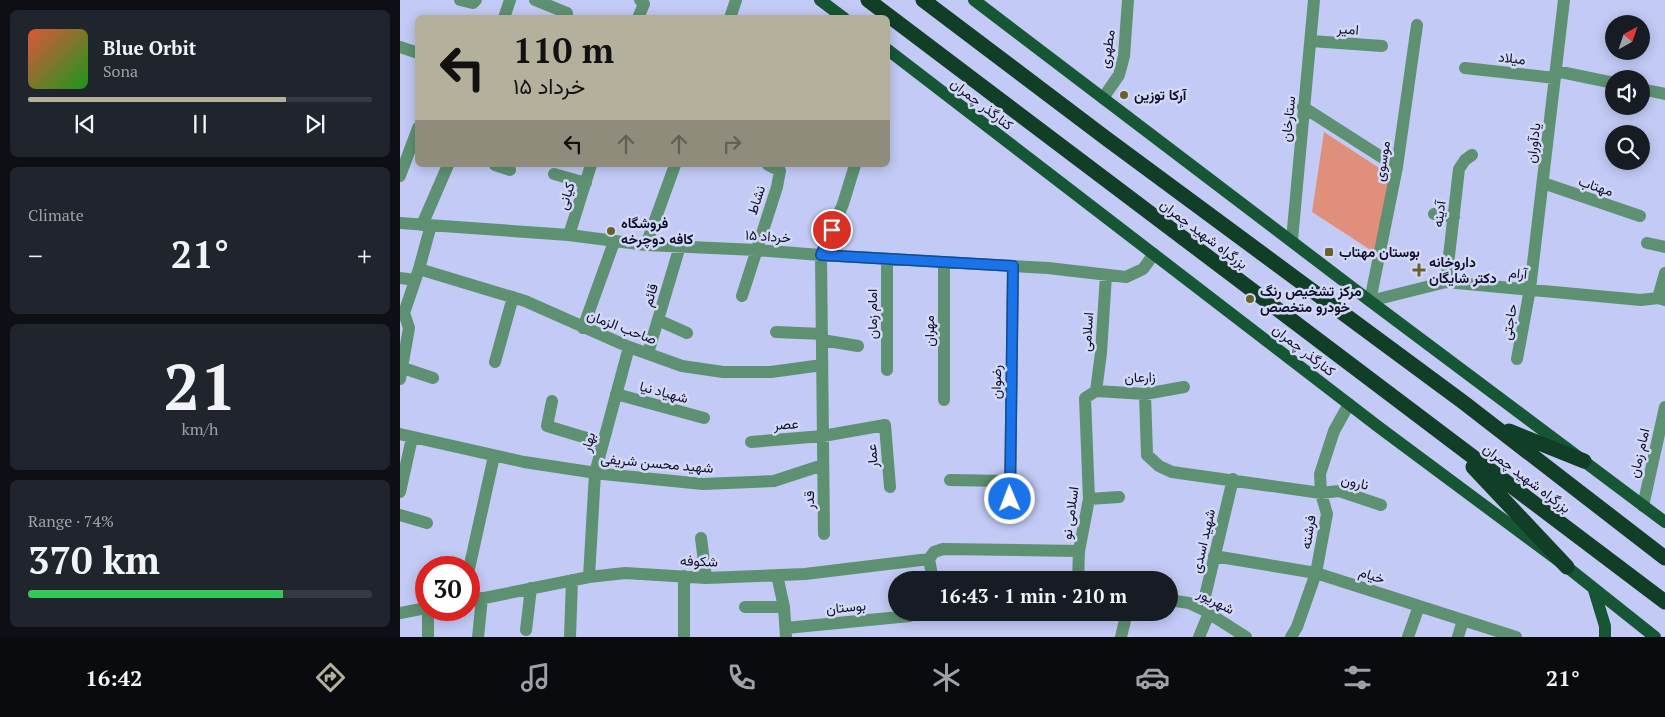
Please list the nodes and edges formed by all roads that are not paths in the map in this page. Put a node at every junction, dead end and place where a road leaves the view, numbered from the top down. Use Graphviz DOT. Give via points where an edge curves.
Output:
graph roads {
  1 [pos="460,0"];
  2 [pos="476,0"];
  3 [pos="510,0"];
  4 [pos="536,0"];
  5 [pos="736,0"];
  6 [pos="820,0"];
  7 [pos="868,0"];
  8 [pos="923,0"];
  9 [pos="974,0"];
  10 [pos="1128,0"];
  11 [pos="1314,0"];
  12 [pos="1564,0"];
  13 [pos="641,1"];
  14 [pos="569,10"];
  15 [pos="505,15"];
  16 [pos="639,15"];
  17 [pos="731,15"];
  18 [pos="840,15"];
  19 [pos="888,15"];
  20 [pos="890,17"];
  21 [pos="1417,25"];
  22 [pos="1312,41"];
  23 [pos="1382,46"];
  24 [pos="400,47"];
  25 [pos="415,52"];
  26 [pos="890,52"];
  27 [pos="1465,68"];
  28 [pos="1555,75"];
  29 [pos="1605,82"];
  30 [pos="1650,91"];
  31 [pos="1665,94"];
  32 [pos="1103,98"];
  33 [pos="1303,107"];
  34 [pos="415,132"];
  35 [pos="406,142"];
  36 [pos="1472,155"];
  37 [pos="447,167"];
  38 [pos="501,167"];
  39 [pos="590,167"];
  40 [pos="674,167"];
  41 [pos="772,167"];
  42 [pos="854,167"];
  43 [pos="1397,167"];
  44 [pos="510,170"];
  45 [pos="554,174"];
  46 [pos="400,176"];
  47 [pos="586,183"];
  48 [pos="1543,183"];
  49 [pos="1434,214"];
  50 [pos="1640,216"];
  51 [pos="1454,217"];
  52 [pos="400,223"];
  53 [pos="427,225"];
  54 [pos="570,235"];
  55 [pos="1292,240"];
  56 [pos="614,242"];
  57 [pos="1647,243"];
  58 [pos="646,244"];
  59 [pos="680,246"];
  60 [pos="1665,247"];
  61 [pos="756,250"];
  62 [pos="1154,254"];
  63 [pos="821,255"];
  64 [pos="887,259"];
  65 [pos="944,262"];
  66 [pos="1013,266"];
  67 [pos="1665,273"];
  68 [pos="417,275"];
  69 [pos="1106,275"];
  70 [pos="400,278"];
  71 [pos="1446,282"];
  72 [pos="1530,289"];
  73 [pos="742,296"];
  74 [pos="513,297"];
  75 [pos="1662,299"];
  76 [pos="1370,302"];
  77 [pos="402,314"];
  78 [pos="658,320"];
  79 [pos="583,328"];
  80 [pos="776,332"];
  81 [pos="686,333"];
  82 [pos="822,337"];
  83 [pos="858,346"];
  84 [pos="629,347"];
  85 [pos="648,353"];
  86 [pos="1517,359"];
  87 [pos="495,362"];
  88 [pos="822,365"];
  89 [pos="887,370"];
  90 [pos="402,374"];
  91 [pos="433,378"];
  92 [pos="1184,387"];
  93 [pos="1096,391"];
  94 [pos="616,394"];
  95 [pos="1145,394"];
  96 [pos="944,400"];
  97 [pos="552,401"];
  98 [pos="1349,404"];
  99 [pos="1665,407"];
  100 [pos="704,418"];
  101 [pos="1492,424"];
  102 [pos="1441,433"];
  103 [pos="406,436"];
  104 [pos="823,436"];
  105 [pos="751,442"];
  106 [pos="603,443"];
  107 [pos="494,456"];
  108 [pos="1584,461"];
  109 [pos="823,465"];
  110 [pos="595,473"];
  111 [pos="1233,479"];
  112 [pos="950,480"];
  113 [pos="1009,482"];
  114 [pos="890,487"];
  115 [pos="400,492"];
  116 [pos="1322,494"];
  117 [pos="1119,497"];
  118 [pos="1010,499"];
  119 [pos="1089,499"];
  120 [pos="1381,504"];
  121 [pos="1643,506"];
  122 [pos="400,515"];
  123 [pos="1665,522"];
  124 [pos="427,523"];
  125 [pos="824,534"];
  126 [pos="701,538"];
  127 [pos="1079,551"];
  128 [pos="472,556"];
  129 [pos="1214,556"];
  130 [pos="1665,558"];
  131 [pos="929,559"];
  132 [pos="1567,567"];
  133 [pos="931,571"];
  134 [pos="1078,571"];
  135 [pos="1316,573"];
  136 [pos="684,576"];
  137 [pos="777,576"];
  138 [pos="589,577"];
  139 [pos="706,578"];
  140 [pos="572,580"];
  141 [pos="531,588"];
  142 [pos="1593,588"];
  143 [pos="482,598"];
  144 [pos="1178,601"];
  145 [pos="1665,602"];
  146 [pos="1419,606"];
  147 [pos="745,607"];
  148 [pos="784,607"];
  149 [pos="415,611"];
  150 [pos="1205,611"];
  151 [pos="400,613"];
  152 [pos="888,619"];
  153 [pos="1463,620"];
  154 [pos="427,621"];
  155 [pos="1125,621"];
  156 [pos="526,630"];
  157 [pos="786,632"];
  158 [pos="1230,632"];
  159 [pos="428,637"];
  160 [pos="478,637"];
  161 [pos="570,637"];
  162 [pos="684,637"];
  163 [pos="1122,637"];
  164 [pos="1199,637"];
  165 [pos="1246,637"];
  166 [pos="1291,637"];
  167 [pos="1408,637"];
  168 [pos="1458,637"];
  169 [pos="1516,637"];
  170 [pos="1605,637"];
  171 [pos="1655,637"];
  1 -- 2 [label="street" via="472,4"];
  3 -- 15 [label="street"];
  4 -- 14 [label="street"];
  5 -- 17 [label="street"];
  6 -- 18 [label="main road"];
  7 -- 19 [label="highway, بزرگراه شهید چمران"];
  8 -- 101 [label="highway, بزرگراه شهید چمران"];
  9 -- 32 [label="main road"];
  10 -- 32 [label="street, مطهری" via="1124,56 1119,75"];
  11 -- 22 [label="street, ستارخان"];
  12 -- 28 [label="street, یادآوران"];
  13 -- 16 [label="street" via="644,4"];
  20 -- 102 [label="highway, بزرگراه شهید چمران"];
  21 -- 43 [label="street, موسوی"];
  22 -- 23 [label="street, امیر"];
  22 -- 33 [label="street, ستارخان"];
  24 -- 25 [label="street"];
  26 -- 62 [label="main road, کنارگذر چمران"];
  27 -- 28 [label="street, میلاد"];
  28 -- 29 [label="street, میلاد"];
  28 -- 48 [label="street, یادآوران"];
  30 -- 31 [label="street"];
  32 -- 55 [label="main road"];
  33 -- 43 [label="street"];
  33 -- 55 [label="street, ستارخان"];
  34 -- 35 [label="street"];
  35 -- 46 [label="street"];
  36 -- 51 [label="street, آدینه" via="1460,169"];
  37 -- 53 [label="street"];
  38 -- 44 [label="street"];
  39 -- 47 [label="street, کیانی"];
  40 -- 58 [label="street"];
  41 -- 61 [label="street, نشاط" via="780,171"];
  42 -- 63 [label="street"];
  43 -- 76 [label="street, موسوی"];
  45 -- 47 [label="street"];
  47 -- 54 [label="street, کیانی"];
  48 -- 50 [label="street, مهتاب"];
  48 -- 72 [label="street, یادآوران"];
  49 -- 51 [label="street"];
  51 -- 71 [label="street, آدینه"];
  52 -- 53 [label="street, ۱۵ خرداد"];
  53 -- 54 [label="street, ۱۵ خرداد"];
  53 -- 68 [label="street"];
  54 -- 56 [label="street, ۱۵ خرداد"];
  55 -- 76 [label="main road"];
  56 -- 58 [label="street, ۱۵ خرداد"];
  56 -- 79 [label="street"];
  57 -- 60 [label="street"];
  58 -- 59 [label="street, ۱۵ خرداد"];
  59 -- 61 [label="street, ۱۵ خرداد"];
  59 -- 78 [label="street, قائم"];
  61 -- 63 [label="street, ۱۵ خرداد"];
  61 -- 73 [label="street"];
  62 -- 69 [label="street, ۱۵ خرداد" via="1143,268 1126,277"];
  62 -- 98 [label="main road, کنارگذر چمران"];
  63 -- 64 [label="street, ۱۵ خرداد"];
  63 -- 82 [label="street"];
  64 -- 65 [label="street, ۱۵ خرداد"];
  64 -- 89 [label="street, امام زمان"];
  65 -- 66 [label="street, ۱۵ خرداد"];
  65 -- 96 [label="street, مهران"];
  66 -- 69 [label="street, ۱۵ خرداد"];
  66 -- 113 [label="street, رضوان"];
  67 -- 75 [label="street"];
  68 -- 70 [label="street, صاحب الزمان"];
  68 -- 74 [label="street, صاحب الزمان"];
  68 -- 77 [label="street"];
  69 -- 93 [label="street, اسلامی"];
  71 -- 72 [label="street, آرام"];
  71 -- 76 [label="street, آرام"];
  72 -- 75 [label="street, آرام" via="1641,300"];
  72 -- 86 [label="street, حاجتی"];
  74 -- 79 [label="street, صاحب الزمان"];
  74 -- 87 [label="street"];
  76 -- 108 [label="main road"];
  77 -- 90 [label="street" via="409,328"];
  78 -- 81 [label="street"];
  78 -- 85 [label="street, قائم"];
  79 -- 84 [label="street, صاحب الزمان"];
  80 -- 82 [label="street"];
  82 -- 83 [label="street"];
  82 -- 88 [label="street"];
  84 -- 85 [label="street, صاحب الزمان"];
  84 -- 94 [label="street, بهار"];
  85 -- 88 [label="street, صاحب الزمان" via="682,366 723,372 770,372"];
  88 -- 104 [label="street"];
  90 -- 91 [label="street"];
  92 -- 95 [label="street, زارعان"];
  93 -- 95 [label="street, زارعان"];
  93 -- 119 [label="street, اسلامی نو" via="1085,398"];
  94 -- 100 [label="street, شهیاد نیا"];
  94 -- 106 [label="street, بهار"];
  95 -- 111 [label="street" via="1147,456 1172,472"];
  97 -- 106 [label="street" via="547,426"];
  98 -- 116 [label="street, فرشته" via="1334,430 1320,474"];
  98 -- 132 [label="main road, کنارگذر چمران"];
  99 -- 121 [label="street, امام زمان"];
  101 -- 108 [label="highway"];
  101 -- 130 [label="highway, بزرگراه شهید چمران"];
  102 -- 132 [label="highway"];
  102 -- 145 [label="highway, بزرگراه شهید چمران"];
  103 -- 107 [label="street, شهید محسن شریفی"];
  103 -- 115 [label="street"];
  104 -- 105 [label="street, عصر"];
  104 -- 109 [label="street"];
  104 -- 114 [label="street, عمار" via="885,425"];
  106 -- 110 [label="street, بهار"];
  107 -- 110 [label="street, شهید محسن شریفی"];
  107 -- 128 [label="street"];
  108 -- 121 [label="main road"];
  109 -- 110 [label="street, شهید محسن شریفی" via="774,481 703,484"];
  109 -- 125 [label="street, قدر"];
  110 -- 138 [label="street, بهار"];
  111 -- 116 [label="street"];
  111 -- 129 [label="street, شهید اسدی"];
  112 -- 113 [label="street"];
  113 -- 118 [label="street, رضوان"];
  116 -- 120 [label="street, نارون" via="1339,491"];
  116 -- 135 [label="street, فرشته" via="1327,514"];
  117 -- 119 [label="street"];
  119 -- 127 [label="street, اسلامی نو"];
  121 -- 123 [label="main road"];
  122 -- 124 [label="street"];
  126 -- 139 [label="street"];
  127 -- 131 [label="street, اسلامی نو" via="943,549 934,552"];
  127 -- 134 [label="street"];
  129 -- 135 [label="street, خیام"];
  129 -- 150 [label="street, شهید اسدی"];
  131 -- 133 [label="street"];
  131 -- 137 [label="street, شکوفه"];
  132 -- 142 [label="main road, کنارگذر چمران"];
  135 -- 146 [label="street, خیام"];
  135 -- 166 [label="street, فرشته"];
  136 -- 138 [label="street, شکوفه" via="625,573"];
  136 -- 139 [label="street, شکوفه"];
  136 -- 162 [label="street"];
  137 -- 139 [label="street, شکوفه"];
  137 -- 148 [label="street"];
  138 -- 140 [label="street, شکوفه"];
  140 -- 141 [label="street, شکوفه"];
  140 -- 161 [label="street"];
  141 -- 143 [label="street, شکوفه" via="515,586"];
  141 -- 156 [label="street"];
  142 -- 170 [label="main road" via="1605,626"];
  142 -- 171 [label="main road, کنارگذر چمران"];
  143 -- 160 [label="street"];
  144 -- 150 [label="street, شهریور"];
  146 -- 153 [label="street, خیام"];
  146 -- 167 [label="street"];
  147 -- 148 [label="street"];
  148 -- 157 [label="street"];
  149 -- 151 [label="street"];
  150 -- 158 [label="street, شهریور"];
  150 -- 164 [label="street, شهید اسدی"];
  152 -- 157 [label="street, بوستان"];
  153 -- 168 [label="street"];
  153 -- 169 [label="street, خیام"];
  154 -- 159 [label="street"];
  155 -- 163 [label="street"];
  158 -- 165 [label="street, شهریور"];
}
